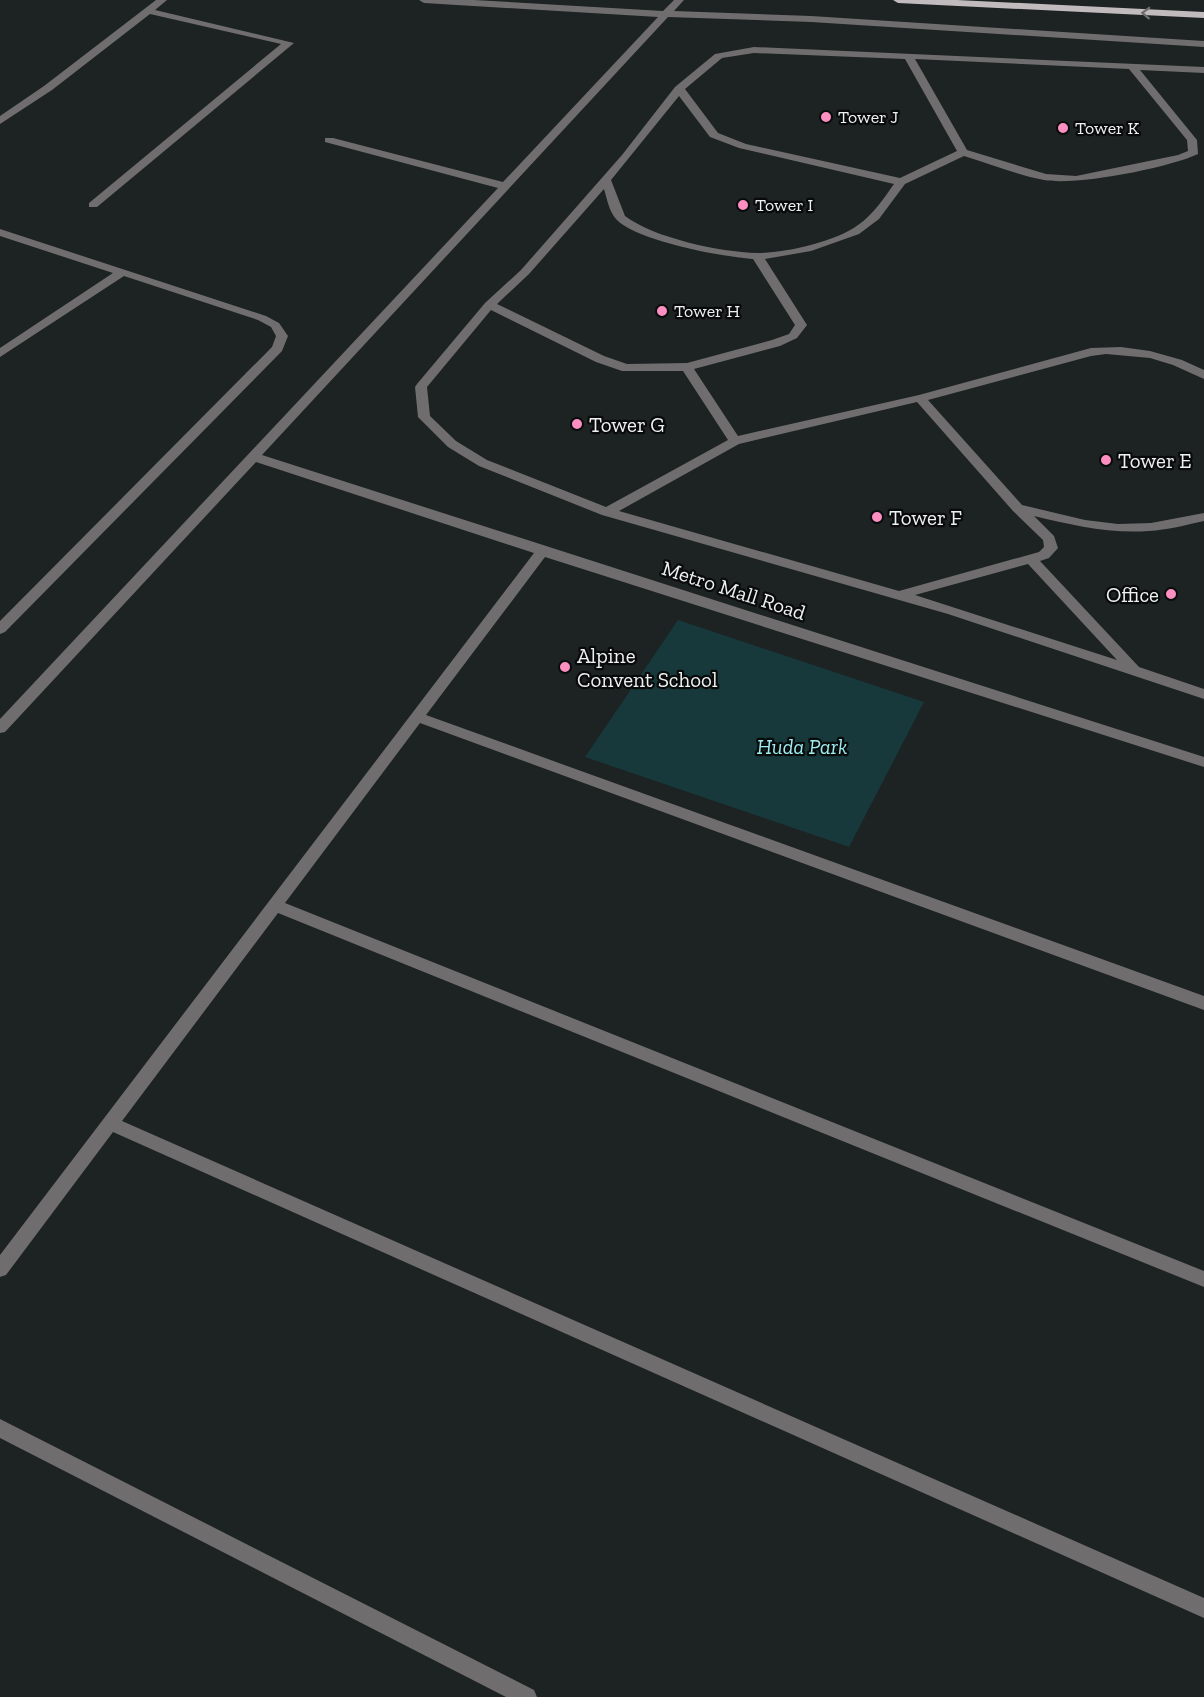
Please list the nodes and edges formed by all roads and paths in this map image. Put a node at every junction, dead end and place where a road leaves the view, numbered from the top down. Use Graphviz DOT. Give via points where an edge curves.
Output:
graph roads {
  1 [pos="162,0"];
  2 [pos="424,0"];
  3 [pos="679,0"];
  4 [pos="898,0"];
  5 [pos="148,11"];
  6 [pos="665,14"];
  7 [pos="1204,15"];
  8 [pos="1204,44"];
  9 [pos="908,56"];
  10 [pos="1131,66"];
  11 [pos="1204,70"];
  12 [pos="679,89"];
  13 [pos="0,121"];
  14 [pos="328,140"];
  15 [pos="963,152"];
  16 [pos="606,180"];
  17 [pos="901,182"];
  18 [pos="504,186"];
  19 [pos="93,205"];
  20 [pos="0,232"];
  21 [pos="757,256"];
  22 [pos="124,271"];
  23 [pos="489,305"];
  24 [pos="0,353"];
  25 [pos="687,367"];
  26 [pos="1204,375"];
  27 [pos="920,398"];
  28 [pos="735,441"];
  29 [pos="252,456"];
  30 [pos="1018,508"];
  31 [pos="608,512"];
  32 [pos="1204,517"];
  33 [pos="542,551"];
  34 [pos="1032,560"];
  35 [pos="898,595"];
  36 [pos="0,629"];
  37 [pos="1135,671"];
  38 [pos="1204,694"];
  39 [pos="417,717"];
  40 [pos="0,728"];
  41 [pos="1204,762"];
  42 [pos="275,905"];
  43 [pos="1204,1003"];
  44 [pos="110,1123"];
  45 [pos="0,1269"];
  46 [pos="1204,1278"];
  47 [pos="0,1428"];
  48 [pos="1204,1608"];
  49 [pos="527,1697"];
  1 -- 5 [label="street"];
  2 -- 6 [label="street"];
  3 -- 6 [label="street"];
  7 -- 4 [label="main road, one-way"];
  5 -- 13 [label="street"];
  5 -- 19 [label="street" via="289,43"];
  6 -- 8 [label="street" via="812,19"];
  6 -- 18 [label="street"];
  9 -- 10 [label="street"];
  9 -- 12 [label="street" via="754,50 718,56"];
  9 -- 15 [label="street"];
  10 -- 11 [label="street"];
  10 -- 15 [label="street" via="1192,140 1194,152 1076,179 1046,177"];
  12 -- 16 [label="street"];
  12 -- 17 [label="street" via="714,135 743,146"];
  14 -- 18 [label="street"];
  15 -- 17 [label="street"];
  16 -- 21 [label="street" via="622,219 637,228 722,252"];
  16 -- 23 [label="street" via="525,272"];
  17 -- 21 [label="street" via="869,223 855,232 781,254"];
  18 -- 29 [label="street"];
  20 -- 22 [label="street"];
  21 -- 25 [label="street" via="801,325 793,336 776,343"];
  22 -- 24 [label="street"];
  22 -- 36 [label="street" via="262,318 275,325 282,336 278,348"];
  23 -- 25 [label="street" via="626,368"];
  23 -- 31 [label="street" via="421,387 424,417 452,444 483,463"];
  25 -- 28 [label="street"];
  26 -- 27 [label="street" via="1148,353 1110,350"];
  27 -- 28 [label="street"];
  27 -- 30 [label="street"];
  28 -- 31 [label="street"];
  29 -- 33 [label="street, Metro Mall Road"];
  29 -- 40 [label="street"];
  30 -- 32 [label="street" via="1118,528 1151,527"];
  30 -- 34 [label="street" via="1049,539 1051,548"];
  31 -- 35 [label="street"];
  33 -- 39 [label="street"];
  33 -- 41 [label="street, Metro Mall Road"];
  34 -- 35 [label="street"];
  34 -- 37 [label="street"];
  35 -- 37 [label="street"];
  37 -- 38 [label="street"];
  39 -- 42 [label="street"];
  39 -- 43 [label="street"];
  42 -- 44 [label="street"];
  42 -- 46 [label="street"];
  44 -- 45 [label="street"];
  44 -- 48 [label="street"];
  47 -- 49 [label="street"];
}
